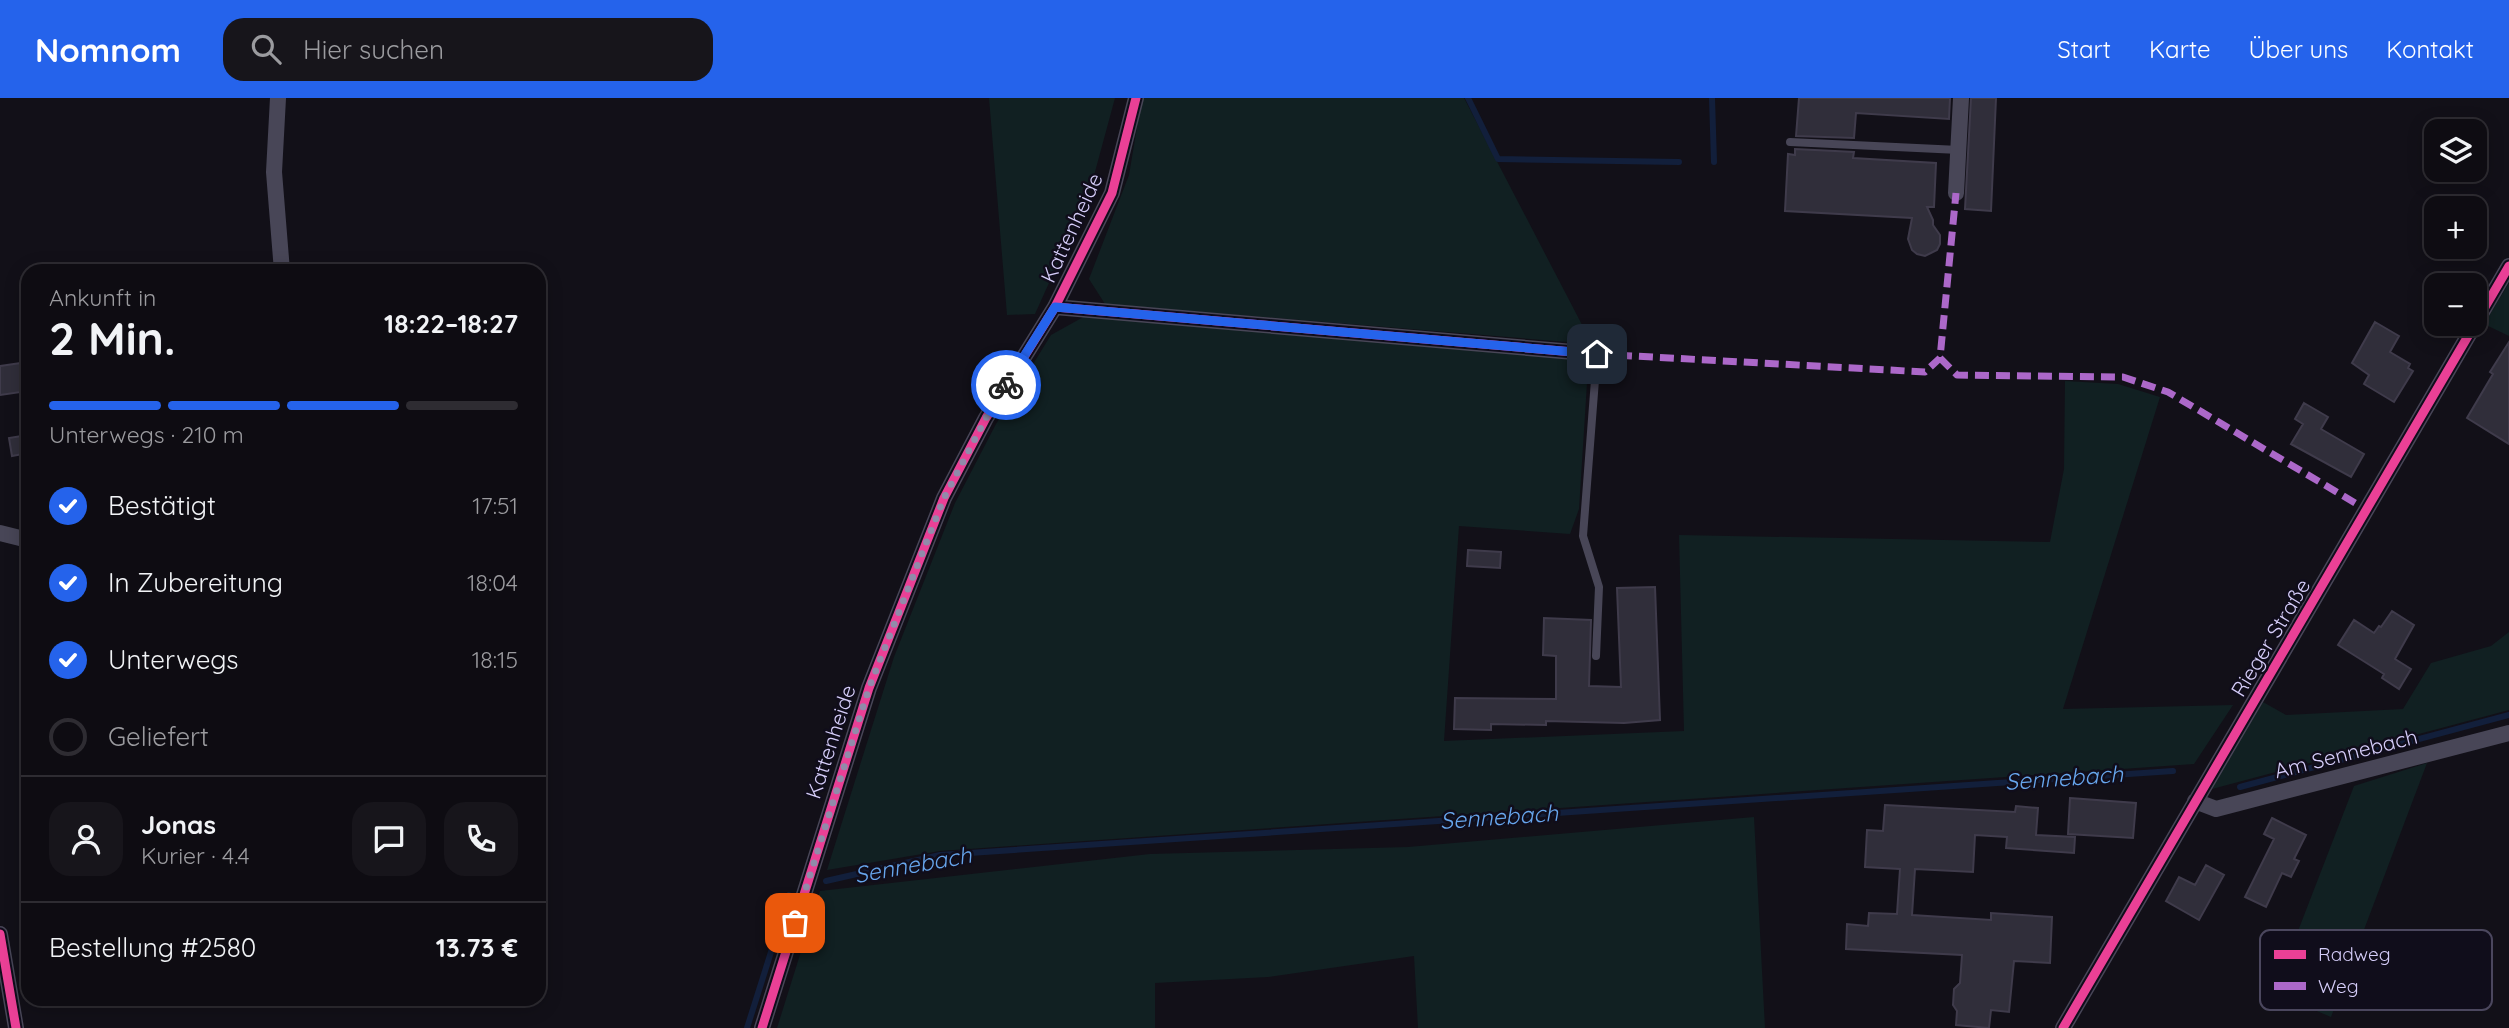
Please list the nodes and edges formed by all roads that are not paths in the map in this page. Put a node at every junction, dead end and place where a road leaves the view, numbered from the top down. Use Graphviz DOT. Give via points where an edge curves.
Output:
graph roads {
  1 [pos="278,98"];
  2 [pos="1136,98"];
  3 [pos="1961,98"];
  4 [pos="1790,142"];
  5 [pos="1959,150"];
  6 [pos="1956,194"];
  7 [pos="281,264"];
  8 [pos="2509,266"];
  9 [pos="1055,307"];
  10 [pos="1597,354"];
  11 [pos="0,533"];
  12 [pos="21,538"];
  13 [pos="1596,656"];
  14 [pos="2509,733"];
  15 [pos="2195,801"];
  16 [pos="0,934"];
  17 [pos="16,1028"];
  18 [pos="762,1028"];
  19 [pos="2063,1028"];
  1 -- 7 [label="street" via="274,172"];
  2 -- 9 [label="street, Kattenheide" via="1112,193"];
  3 -- 5 [label="street"];
  4 -- 5 [label="lane"];
  5 -- 6 [label="street"];
  8 -- 15 [label="street, Rieger Straße"];
  9 -- 10 [label="street"];
  9 -- 18 [label="street, Kattenheide" via="986,418 944,498 869,688"];
  10 -- 13 [label="lane" via="1584,536 1599,587"];
  11 -- 12 [label="street"];
  14 -- 15 [label="street, Am Sennebach" via="2216,809"];
  15 -- 19 [label="street, Rieger Straße"];
  16 -- 17 [label="street"];
}
